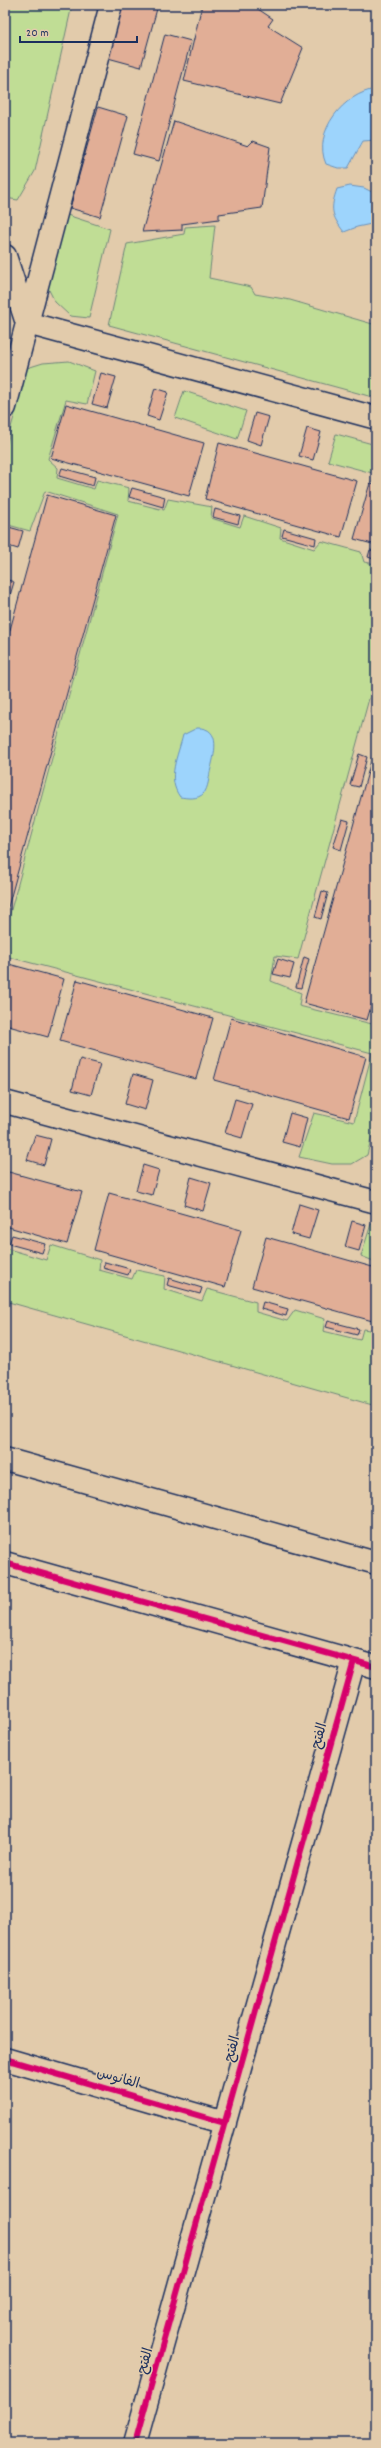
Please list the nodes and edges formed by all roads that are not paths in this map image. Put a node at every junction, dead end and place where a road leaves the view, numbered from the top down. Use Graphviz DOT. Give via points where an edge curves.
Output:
graph roads {
  1 [pos="111,5"];
  2 [pos="5,256"];
  3 [pos="27,323"];
  4 [pos="5,407"];
  5 [pos="376,418"];
  6 [pos="5,1102"];
  7 [pos="376,1202"];
  8 [pos="5,1459"];
  9 [pos="5,1563"];
  10 [pos="376,1563"];
  11 [pos="354,1661"];
  12 [pos="376,1667"];
  13 [pos="5,2059"];
  14 [pos="225,2123"];
  15 [pos="136,2443"];
  1 -- 3 [label="street"];
  2 -- 3 [label="street"];
  3 -- 4 [label="street"];
  3 -- 5 [label="street"];
  6 -- 7 [label="street"];
  8 -- 10 [label="street"];
  9 -- 11 [label="street"];
  11 -- 12 [label="street"];
  11 -- 14 [label="street, الفتح"];
  13 -- 14 [label="street, الفانوس"];
  14 -- 15 [label="street, الفتح"];
}
